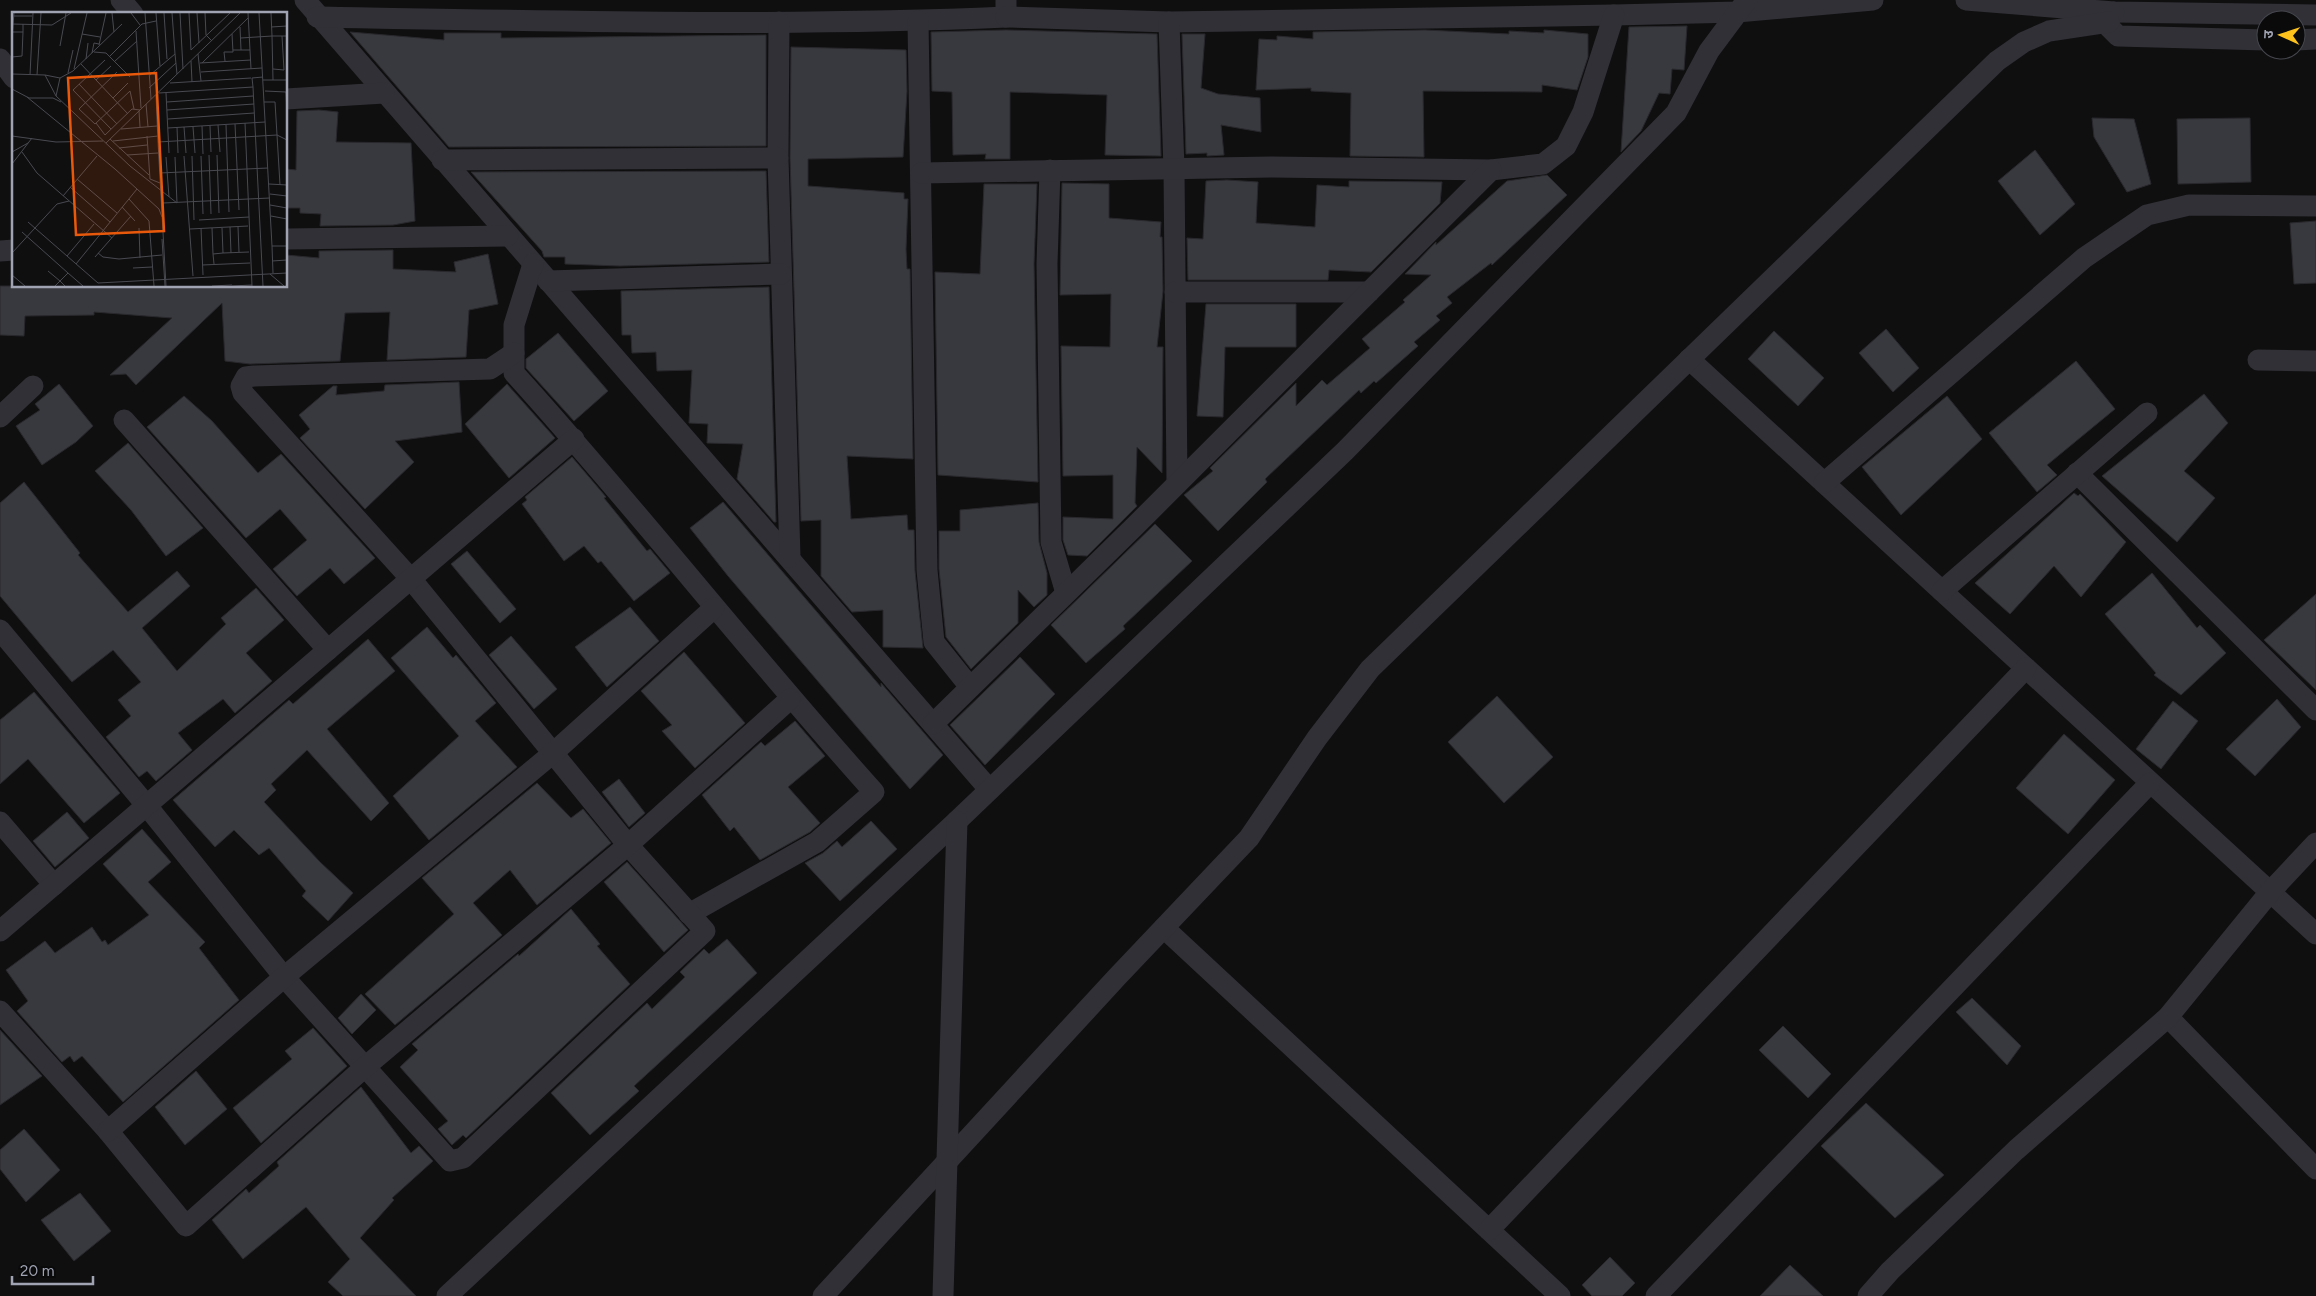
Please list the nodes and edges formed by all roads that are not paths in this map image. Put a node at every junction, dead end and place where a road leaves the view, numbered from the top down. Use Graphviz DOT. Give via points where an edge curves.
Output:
graph roads {
  1 [pos="121,0"];
  2 [pos="305,0"];
  3 [pos="1873,0"];
  4 [pos="1966,0"];
  5 [pos="1742,6"];
  6 [pos="1475,8"];
  7 [pos="1006,9"];
  8 [pos="131,12"];
  9 [pos="1614,15"];
  10 [pos="2316,15"];
  11 [pos="317,17"];
  12 [pos="2111,17"];
  13 [pos="918,21"];
  14 [pos="779,22"];
  15 [pos="1169,22"];
  16 [pos="2256,40"];
  17 [pos="0,59"];
  18 [pos="12,75"];
  19 [pos="384,93"];
  20 [pos="288,99"];
  21 [pos="778,158"];
  22 [pos="442,160"];
  23 [pos="1174,169"];
  24 [pos="1050,170"];
  25 [pos="1491,170"];
  26 [pos="921,173"];
  27 [pos="2316,206"];
  28 [pos="508,236"];
  29 [pos="288,239"];
  30 [pos="533,264"];
  31 [pos="781,274"];
  32 [pos="548,281"];
  33 [pos="1175,292"];
  34 [pos="1369,292"];
  35 [pos="514,353"];
  36 [pos="1689,359"];
  37 [pos="2258,360"];
  38 [pos="2316,361"];
  39 [pos="33,386"];
  40 [pos="2147,413"];
  41 [pos="0,417"];
  42 [pos="124,420"];
  43 [pos="574,439"];
  44 [pos="2077,473"];
  45 [pos="1824,483"];
  46 [pos="1177,484"];
  47 [pos="790,558"];
  48 [pos="410,579"];
  49 [pos="1942,591"];
  50 [pos="1066,593"];
  51 [pos="714,608"];
  52 [pos="0,630"];
  53 [pos="328,650"];
  54 [pos="2026,668"];
  55 [pos="970,688"];
  56 [pos="790,699"];
  57 [pos="2316,710"];
  58 [pos="933,724"];
  59 [pos="552,754"];
  60 [pos="2150,782"];
  61 [pos="989,789"];
  62 [pos="147,806"];
  63 [pos="957,821"];
  64 [pos="0,822"];
  65 [pos="2316,843"];
  66 [pos="628,845"];
  67 [pos="54,885"];
  68 [pos="2270,892"];
  69 [pos="690,914"];
  70 [pos="1164,928"];
  71 [pos="0,931"];
  72 [pos="2316,934"];
  73 [pos="284,977"];
  74 [pos="0,1011"];
  75 [pos="2168,1018"];
  76 [pos="365,1067"];
  77 [pos="108,1131"];
  78 [pos="945,1162"];
  79 [pos="2316,1169"];
  80 [pos="1490,1230"];
  81 [pos="447,1296"];
  82 [pos="824,1296"];
  83 [pos="943,1296"];
  84 [pos="1560,1296"];
  85 [pos="1656,1296"];
  86 [pos="1868,1296"];
  1 -- 8 [label="street"];
  2 -- 11 [label="street"];
  3 -- 5 [label="street"];
  4 -- 12 [label="street"];
  5 -- 9 [label="street"];
  5 -- 61 [label="street" via="1709,51 1676,113 1345,451"];
  6 -- 9 [label="street"];
  6 -- 15 [label="street"];
  7 -- 13 [label="street"];
  7 -- 15 [label="street"];
  9 -- 25 [label="street" via="1584,112 1566,146 1543,164"];
  10 -- 12 [label="street"];
  11 -- 14 [label="street"];
  11 -- 19 [label="street"];
  12 -- 16 [label="street" via="2112,33 2128,37"];
  12 -- 36 [label="street" via="2049,31 2024,42 1997,61"];
  13 -- 14 [label="street"];
  13 -- 26 [label="street"];
  14 -- 21 [label="street"];
  15 -- 23 [label="street"];
  17 -- 18 [label="street"];
  19 -- 20 [label="street"];
  19 -- 22 [label="street"];
  21 -- 22 [label="street"];
  21 -- 31 [label="street"];
  22 -- 28 [label="street"];
  23 -- 24 [label="street"];
  23 -- 25 [label="street"];
  23 -- 33 [label="street"];
  24 -- 26 [label="street"];
  24 -- 50 [label="street" via="1047,264 1051,542"];
  25 -- 34 [label="street"];
  26 -- 55 [label="street" via="928,570 933,633 934,642"];
  27 -- 45 [label="street" via="2189,205 2147,215 2084,258"];
  28 -- 29 [label="street"];
  28 -- 30 [label="street"];
  30 -- 32 [label="street"];
  30 -- 35 [label="street" via="514,325"];
  31 -- 32 [label="street"];
  31 -- 47 [label="street"];
  32 -- 47 [label="street"];
  33 -- 34 [label="street"];
  33 -- 46 [label="street"];
  34 -- 46 [label="street"];
  35 -- 43 [label="street" via="514,374"];
  35 -- 48 [label="street" via="490,369 254,376 242,381 243,393"];
  36 -- 45 [label="street"];
  36 -- 70 [label="street" via="1370,668 1317,738 1249,838"];
  37 -- 38 [label="street"];
  39 -- 41 [label="street"];
  40 -- 44 [label="street"];
  42 -- 53 [label="street"];
  43 -- 48 [label="street"];
  43 -- 51 [label="street"];
  44 -- 49 [label="street"];
  44 -- 57 [label="street"];
  45 -- 49 [label="street"];
  46 -- 50 [label="street"];
  47 -- 58 [label="street"];
  48 -- 53 [label="street"];
  48 -- 59 [label="street"];
  49 -- 54 [label="street"];
  50 -- 55 [label="street"];
  51 -- 56 [label="street"];
  51 -- 59 [label="street"];
  52 -- 62 [label="street"];
  53 -- 62 [label="street"];
  54 -- 60 [label="street"];
  54 -- 80 [label="street"];
  55 -- 58 [label="street"];
  56 -- 66 [label="street"];
  56 -- 69 [label="street" via="874,792 817,842"];
  58 -- 61 [label="street"];
  59 -- 66 [label="street"];
  59 -- 73 [label="street"];
  60 -- 68 [label="street"];
  60 -- 85 [label="street"];
  61 -- 63 [label="street"];
  62 -- 67 [label="street"];
  62 -- 73 [label="street"];
  63 -- 78 [label="street"];
  63 -- 81 [label="street"];
  64 -- 67 [label="street"];
  65 -- 68 [label="street"];
  66 -- 69 [label="street"];
  66 -- 76 [label="street"];
  67 -- 71 [label="street"];
  68 -- 72 [label="street"];
  68 -- 75 [label="street"];
  69 -- 76 [label="street" via="705,931 463,1158 450,1161"];
  70 -- 78 [label="street"];
  70 -- 80 [label="street"];
  73 -- 76 [label="street"];
  73 -- 77 [label="street"];
  74 -- 77 [label="street"];
  75 -- 79 [label="street"];
  75 -- 86 [label="street" via="2016,1150"];
  76 -- 77 [label="street" via="186,1226"];
  78 -- 82 [label="street"];
  78 -- 83 [label="street"];
  80 -- 84 [label="street"];
}
